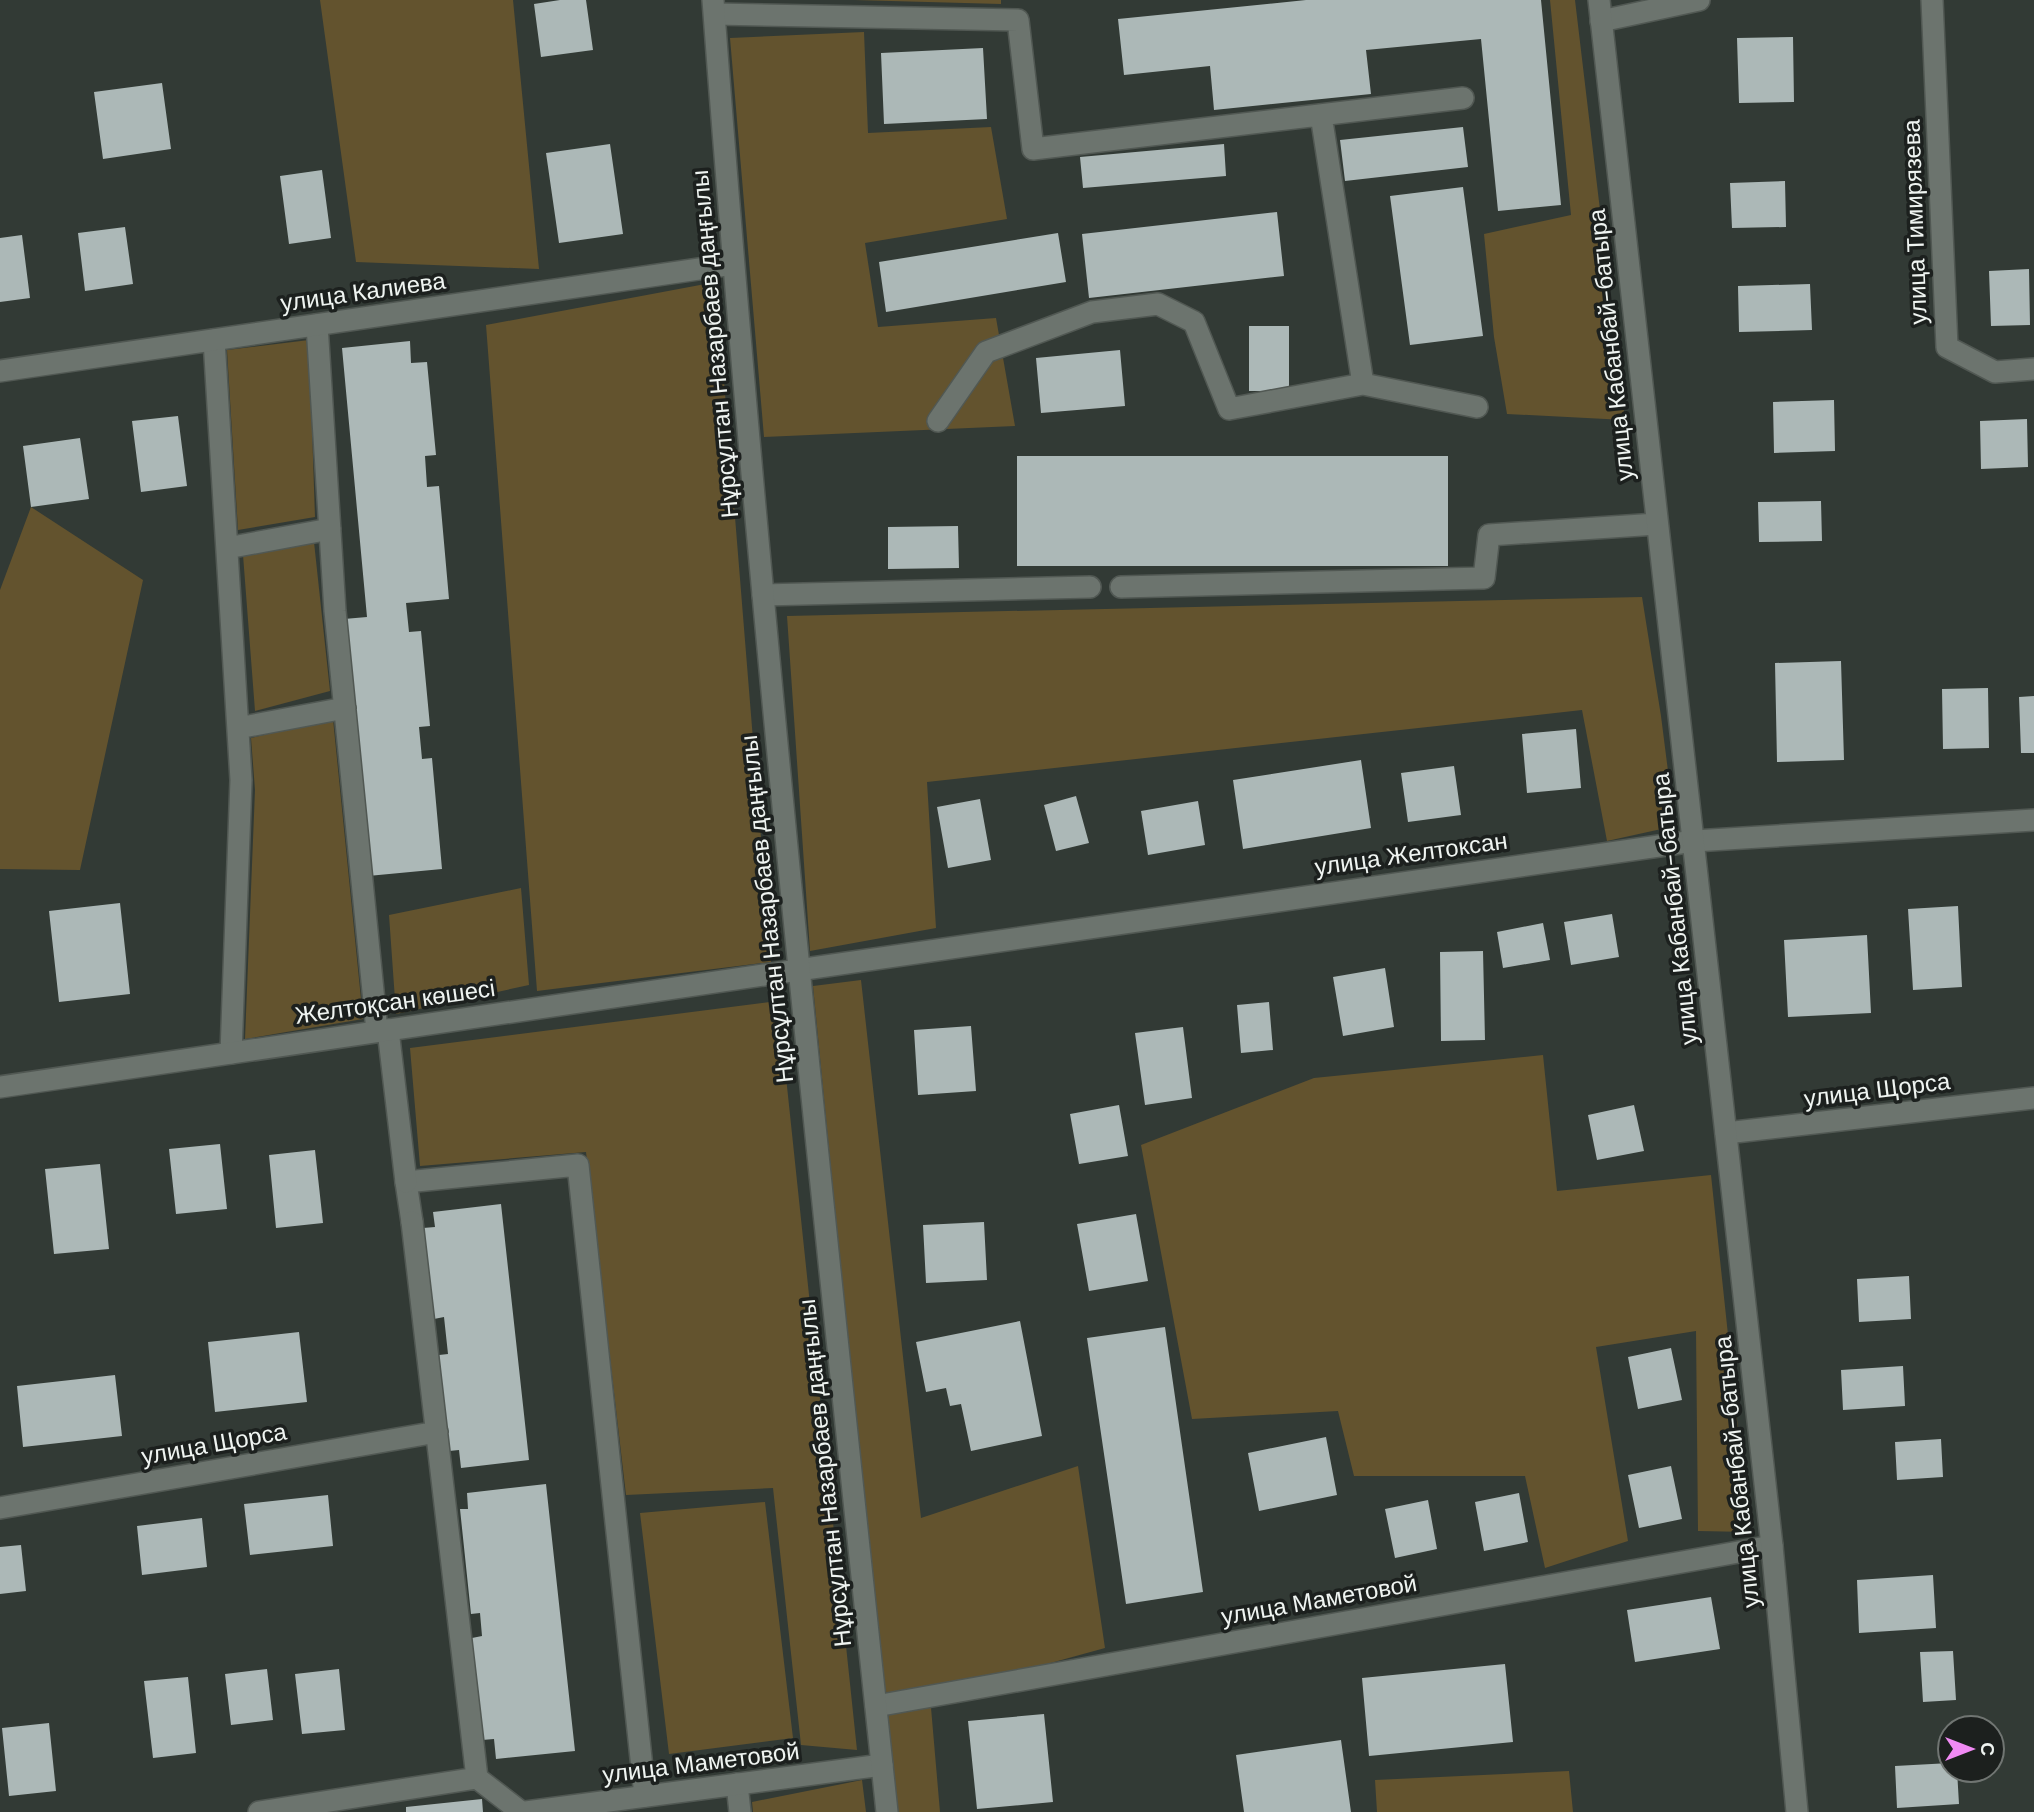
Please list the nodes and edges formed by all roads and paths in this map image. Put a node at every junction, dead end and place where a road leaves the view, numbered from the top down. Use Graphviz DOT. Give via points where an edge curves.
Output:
graph roads {
  1 [pos="1699,0"];
  2 [pos="1932,0"];
  3 [pos="714,7"];
  4 [pos="1017,10"];
  5 [pos="1600,11"];
  6 [pos="1463,98"];
  7 [pos="1321,115"];
  8 [pos="733,264"];
  9 [pos="317,325"];
  10 [pos="214,340"];
  11 [pos="2034,369"];
  12 [pos="0,371"];
  13 [pos="1363,384"];
  14 [pos="1477,407"];
  15 [pos="938,421"];
  16 [pos="1657,524"];
  17 [pos="330,529"];
  18 [pos="227,548"];
  19 [pos="1090,587"];
  20 [pos="1121,587"];
  21 [pos="763,596"];
  22 [pos="345,708"];
  23 [pos="238,728"];
  24 [pos="2034,820"];
  25 [pos="1694,841"];
  26 [pos="798,970"];
  27 [pos="383,1031"];
  28 [pos="231,1053"];
  29 [pos="0,1087"];
  30 [pos="2034,1098"];
  31 [pos="1726,1133"];
  32 [pos="406,1182"];
  33 [pos="437,1432"];
  34 [pos="0,1508"];
  35 [pos="1772,1546"];
  36 [pos="876,1706"];
  37 [pos="882,1765"];
  38 [pos="477,1778"];
  39 [pos="737,1784"];
  40 [pos="645,1796"];
  41 [pos="260,1812"];
  42 [pos="524,1812"];
  43 [pos="740,1812"];
  44 [pos="887,1812"];
  45 [pos="1797,1812"];
  1 -- 5 [label="street"];
  2 -- 11 [label="street, улица Тимирязева" via="1947,347 1995,372"];
  3 -- 4 [label="street"];
  3 -- 8 [label="street, Нұрсұлтан Назарбаев даңғылы"];
  4 -- 7 [label="street" via="1034,149"];
  5 -- 16 [label="street, улица Кабанбай-батыра"];
  6 -- 7 [label="street"];
  7 -- 13 [label="street"];
  8 -- 9 [label="street, улица Калиева"];
  8 -- 21 [label="street, Нұрсұлтан Назарбаев даңғылы"];
  9 -- 10 [label="street, улица Калиева"];
  9 -- 17 [label="street"];
  10 -- 12 [label="street, улица Калиева"];
  10 -- 18 [label="street"];
  13 -- 14 [label="street"];
  13 -- 15 [label="street" via="1229,409 1194,322 1158,304 1092,312 986,352"];
  16 -- 20 [label="street" via="1489,535 1484,578"];
  16 -- 25 [label="street, улица Кабанбай-батыра"];
  17 -- 18 [label="street"];
  17 -- 22 [label="street"];
  18 -- 23 [label="street"];
  19 -- 21 [label="street"];
  21 -- 26 [label="street, Нұрсұлтан Назарбаев даңғылы"];
  22 -- 23 [label="street"];
  22 -- 27 [label="street"];
  23 -- 28 [label="street" via="242,780"];
  24 -- 25 [label="street, улица Желтоксан"];
  25 -- 26 [label="street, улица Желтоксан"];
  25 -- 31 [label="street, улица Кабанбай-батыра"];
  26 -- 27 [label="street, Желтоқсан көшесі"];
  26 -- 36 [label="street, Нұрсұлтан Назарбаев даңғылы"];
  27 -- 28 [label="street, Желтоқсан көшесі"];
  27 -- 32 [label="street"];
  28 -- 29 [label="street, Желтоқсан көшесі"];
  30 -- 31 [label="street, улица Щорса"];
  31 -- 35 [label="street, улица Кабанбай-батыра"];
  32 -- 33 [label="street"];
  32 -- 40 [label="street" via="578,1165"];
  33 -- 34 [label="street, улица Щорса"];
  33 -- 38 [label="street"];
  35 -- 36 [label="street, улица Маметовой"];
  35 -- 45 [label="street, улица Кабанбай-батыра"];
  36 -- 37 [label="street, Нұрсұлтан Назарбаев даңғылы"];
  37 -- 39 [label="street, улица Маметовой"];
  37 -- 44 [label="street, Нұрсұлтан Назарбаев даңғылы"];
  38 -- 41 [label="street"];
  38 -- 42 [label="street, улица Маметовой"];
  39 -- 40 [label="street, улица Маметовой"];
  39 -- 43 [label="street"];
  40 -- 42 [label="street, улица Маметовой"];
}
